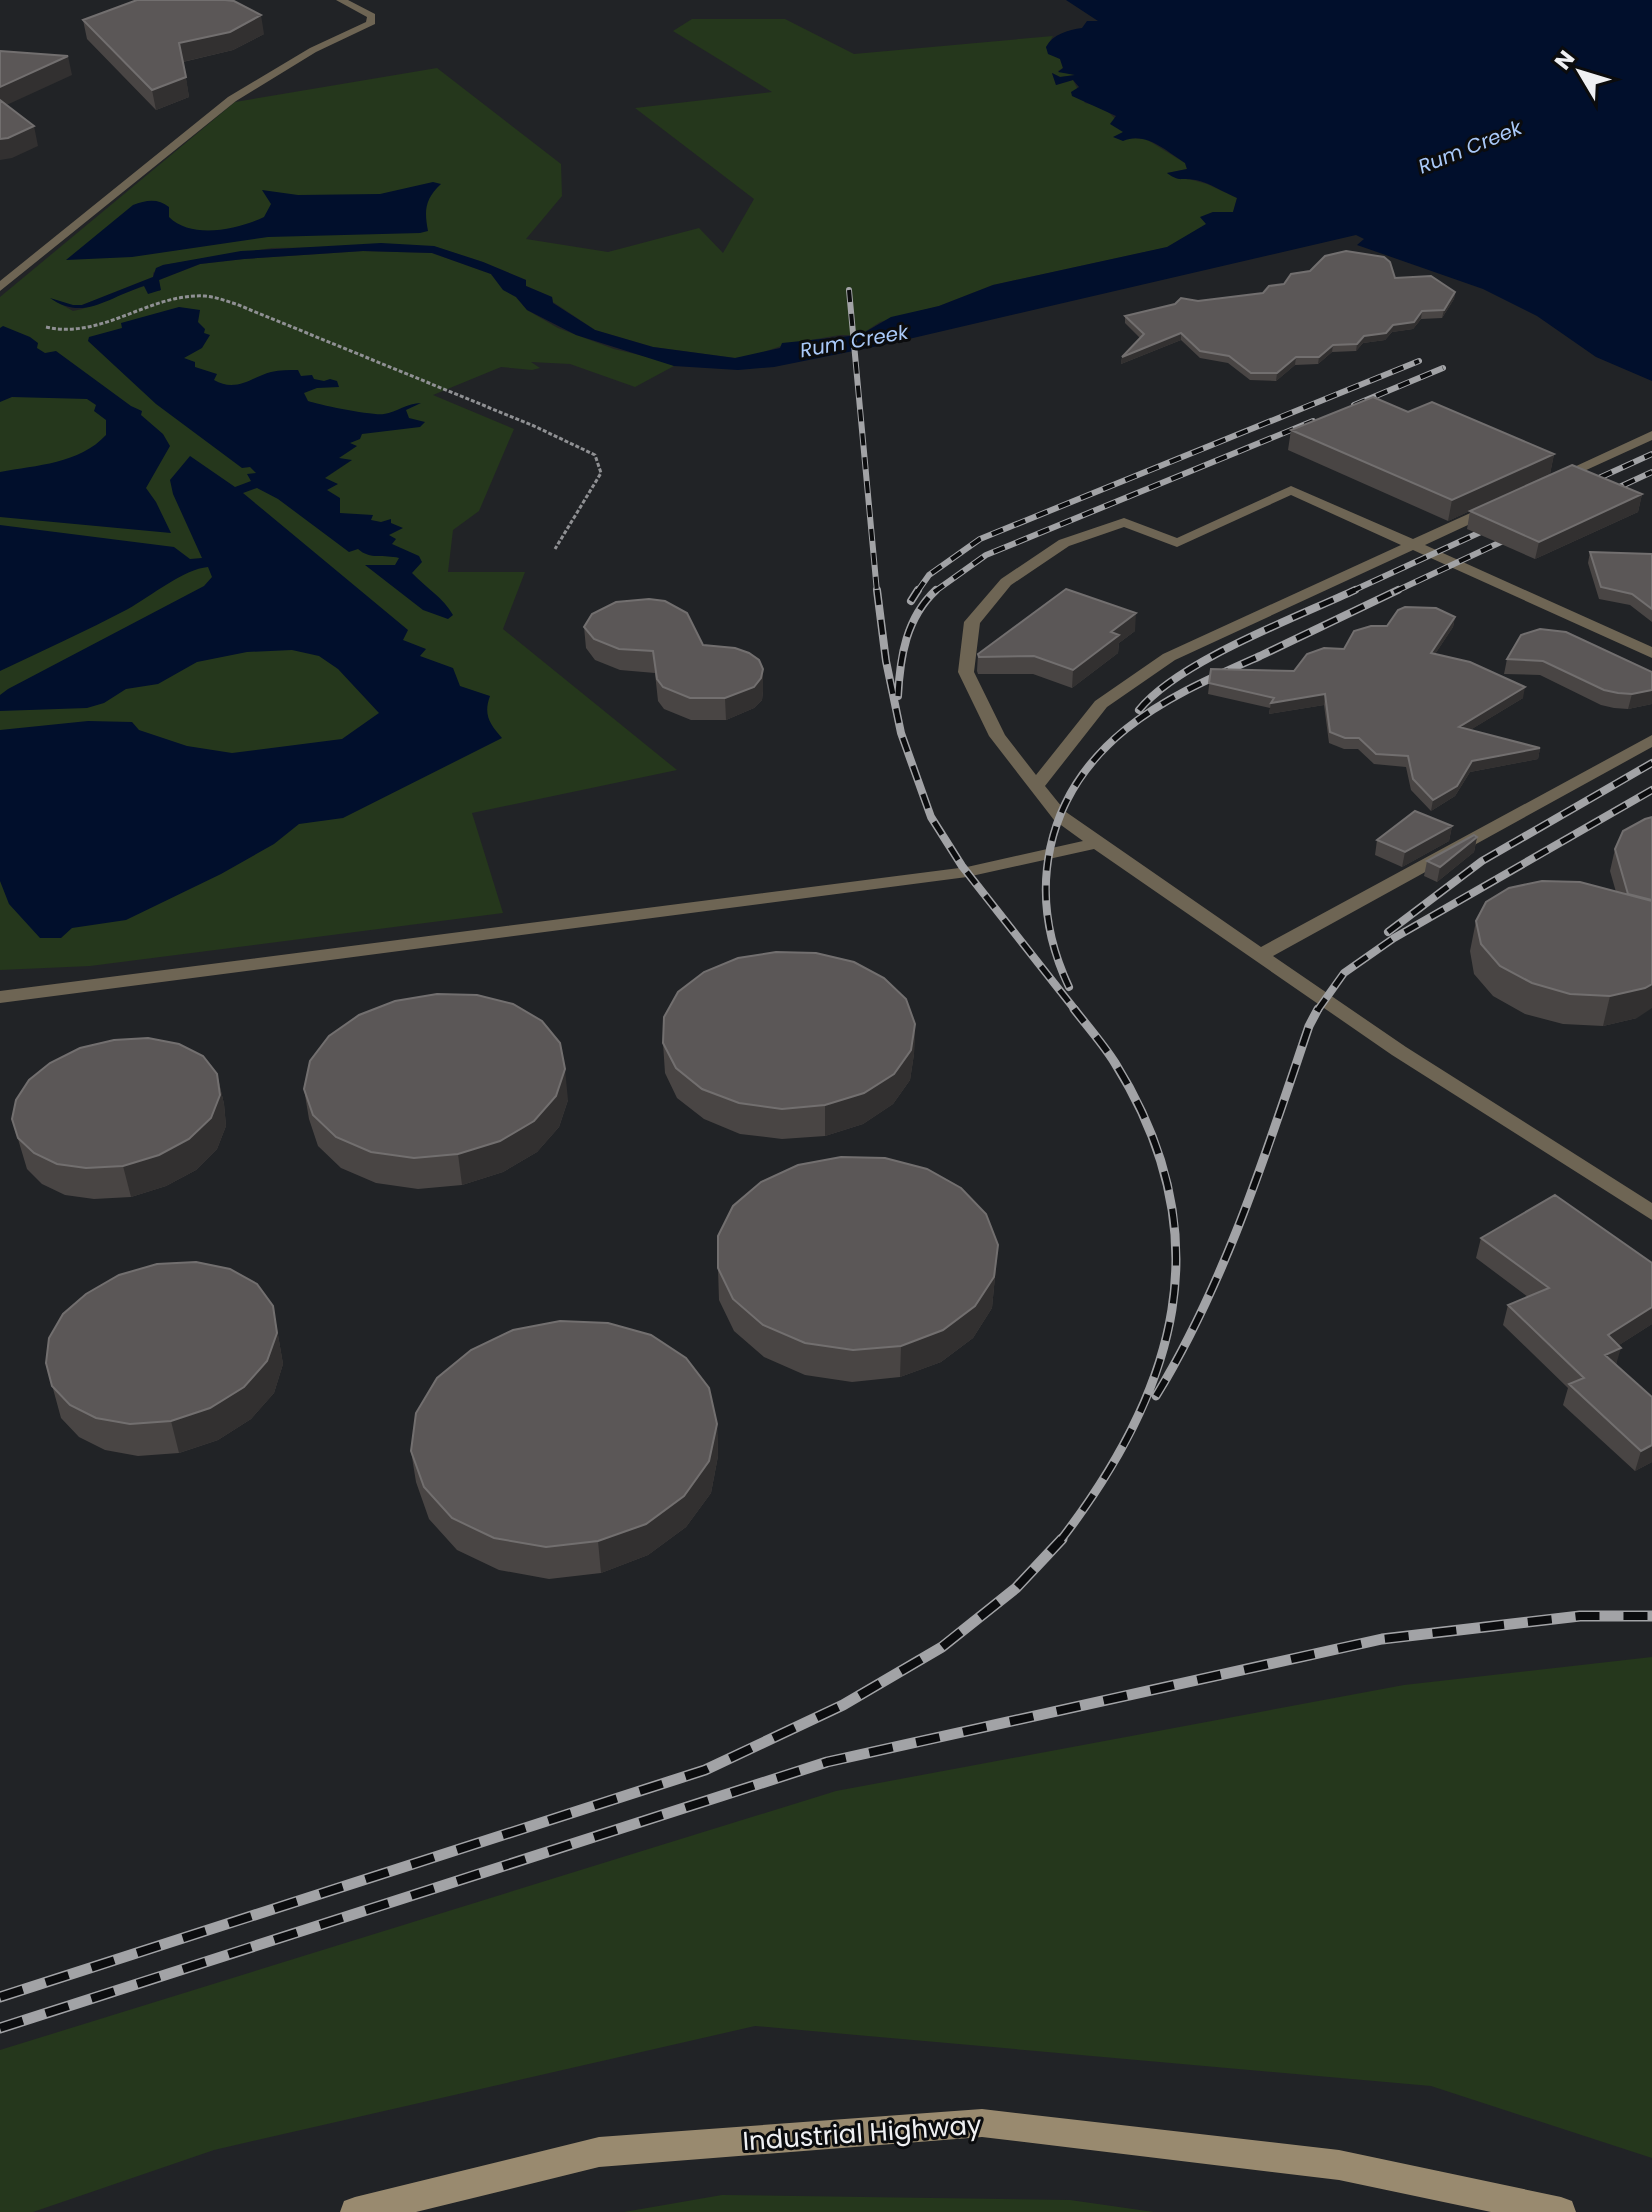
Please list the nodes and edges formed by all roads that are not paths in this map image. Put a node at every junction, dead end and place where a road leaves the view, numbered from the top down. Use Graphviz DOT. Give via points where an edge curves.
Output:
graph roads {
  1 [pos="341,0"];
  2 [pos="0,287"];
  3 [pos="1652,435"];
  4 [pos="1540,486"];
  5 [pos="1513,499"];
  6 [pos="1415,544"];
  7 [pos="1652,653"];
  8 [pos="1652,740"];
  9 [pos="1036,786"];
  10 [pos="1097,843"];
  11 [pos="1262,954"];
  12 [pos="0,997"];
  13 [pos="1652,1213"];
  14 [pos="355,2212"];
  15 [pos="1561,2212"];
  1 -- 2 [label="lane" via="372,16 370,24 313,50 232,99"];
  3 -- 4 [label="lane"];
  5 -- 6 [label="lane"];
  6 -- 7 [label="lane"];
  6 -- 9 [label="lane" via="1169,657 1101,704"];
  6 -- 9 [label="lane" via="1291,490 1177,543 1124,522 1064,543 1006,582 972,622 966,672 997,736"];
  8 -- 11 [label="lane"];
  9 -- 10 [label="lane" via="1060,816"];
  10 -- 11 [label="lane"];
  10 -- 12 [label="lane" via="967,872"];
  11 -- 13 [label="lane" via="1399,1051"];
  14 -- 15 [label="main road, Industrial Highway" via="599,2152 982,2123 1339,2165"];
}
